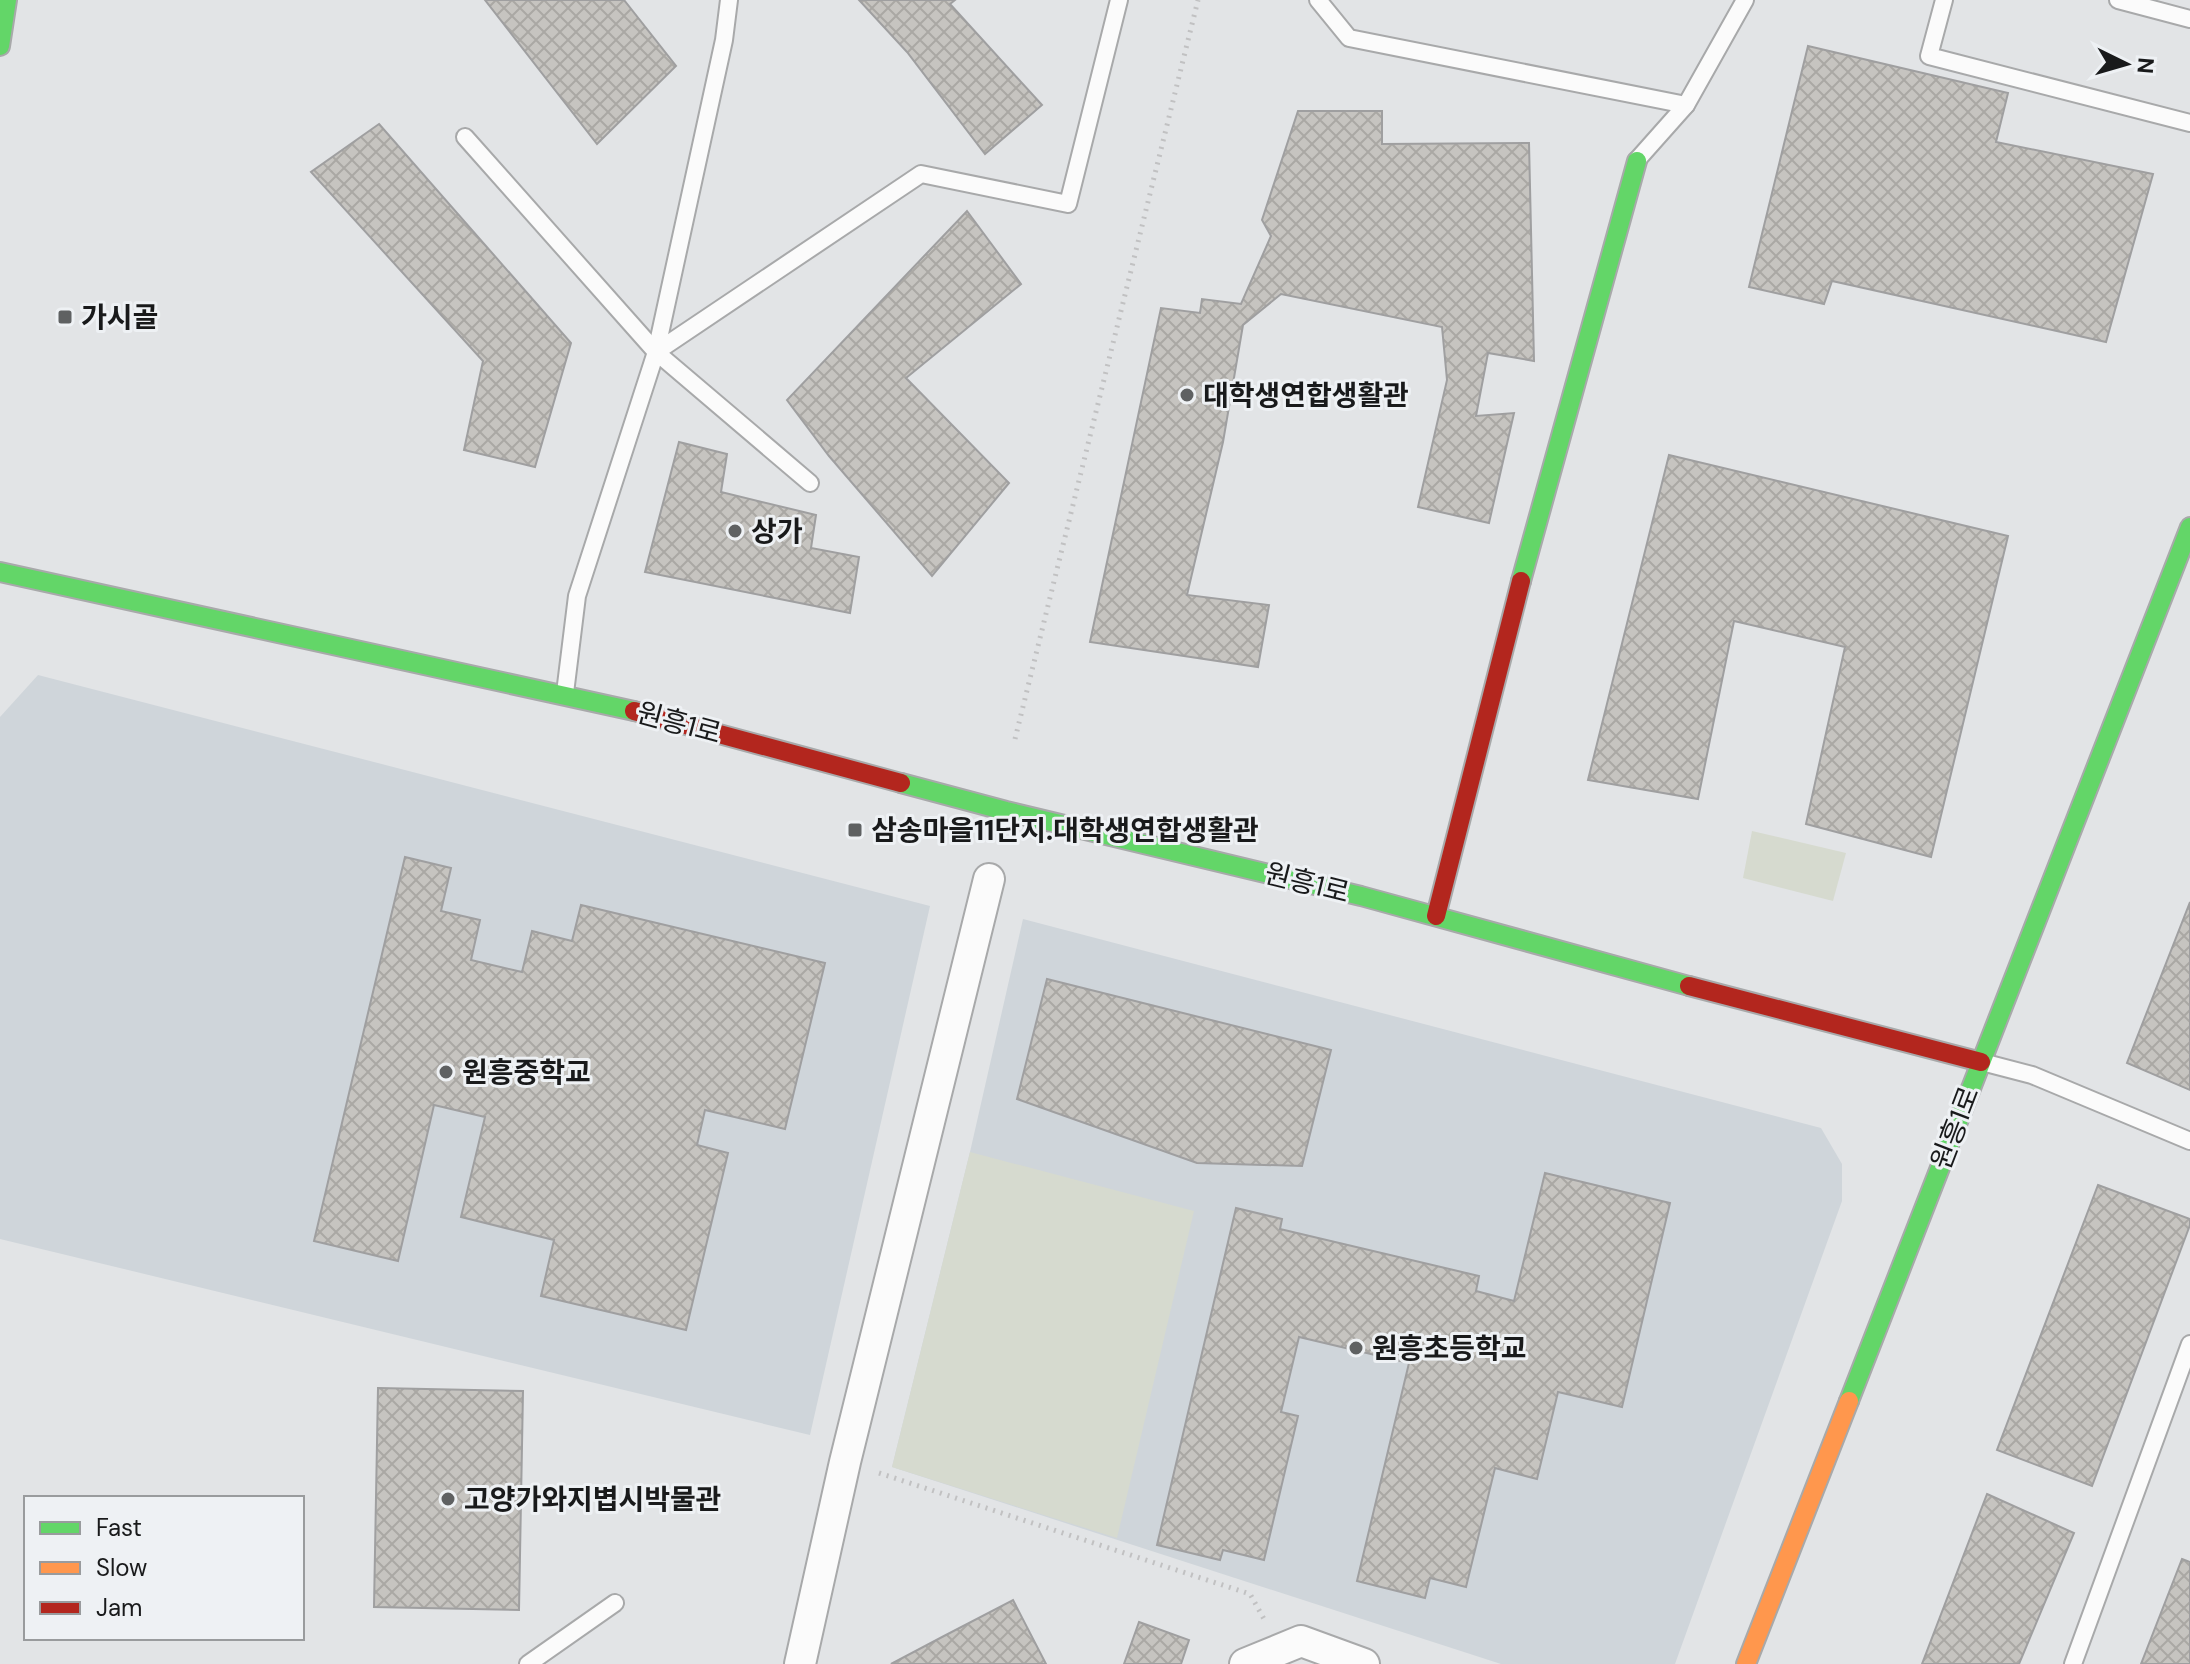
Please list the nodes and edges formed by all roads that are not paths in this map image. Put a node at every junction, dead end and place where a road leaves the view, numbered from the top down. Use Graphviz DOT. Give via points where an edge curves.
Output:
graph roads {
  1 [pos="7,0"];
  2 [pos="729,0"];
  3 [pos="1119,0"];
  4 [pos="1318,0"];
  5 [pos="1745,0"];
  6 [pos="1944,0"];
  7 [pos="2118,0"];
  8 [pos="2190,19"];
  9 [pos="0,46"];
  10 [pos="1686,105"];
  11 [pos="2190,123"];
  12 [pos="465,137"];
  13 [pos="1637,161"];
  14 [pos="656,352"];
  15 [pos="810,483"];
  16 [pos="2190,527"];
  17 [pos="0,572"];
  18 [pos="565,695"];
  19 [pos="989,879"];
  20 [pos="1436,916"];
  21 [pos="1981,1062"];
  22 [pos="2190,1141"];
  23 [pos="2190,1344"];
  24 [pos="615,1603"];
  25 [pos="528,1664"];
  26 [pos="800,1664"];
  27 [pos="1245,1664"];
  28 [pos="1364,1664"];
  29 [pos="1746,1664"];
  30 [pos="2073,1664"];
  1 -- 9 [label="street"];
  2 -- 14 [label="lane"];
  3 -- 14 [label="lane" via="1068,204 921,174"];
  4 -- 10 [label="lane" via="1349,38"];
  5 -- 10 [label="lane"];
  6 -- 11 [label="lane" via="1929,56"];
  7 -- 8 [label="lane"];
  10 -- 13 [label="lane"];
  12 -- 14 [label="lane"];
  13 -- 20 [label="street" via="1494,681"];
  14 -- 15 [label="lane"];
  14 -- 18 [label="lane" via="577,596"];
  16 -- 21 [label="street"];
  17 -- 18 [label="street, 원흥1로"];
  18 -- 20 [label="street, 원흥1로"];
  19 -- 26 [label="street"];
  20 -- 21 [label="street, 원흥1로"];
  21 -- 22 [label="lane" via="2032,1075"];
  21 -- 29 [label="street, 원흥1로"];
  23 -- 30 [label="lane"];
  24 -- 25 [label="lane"];
  27 -- 28 [label="street" via="1301,1641"];
}
